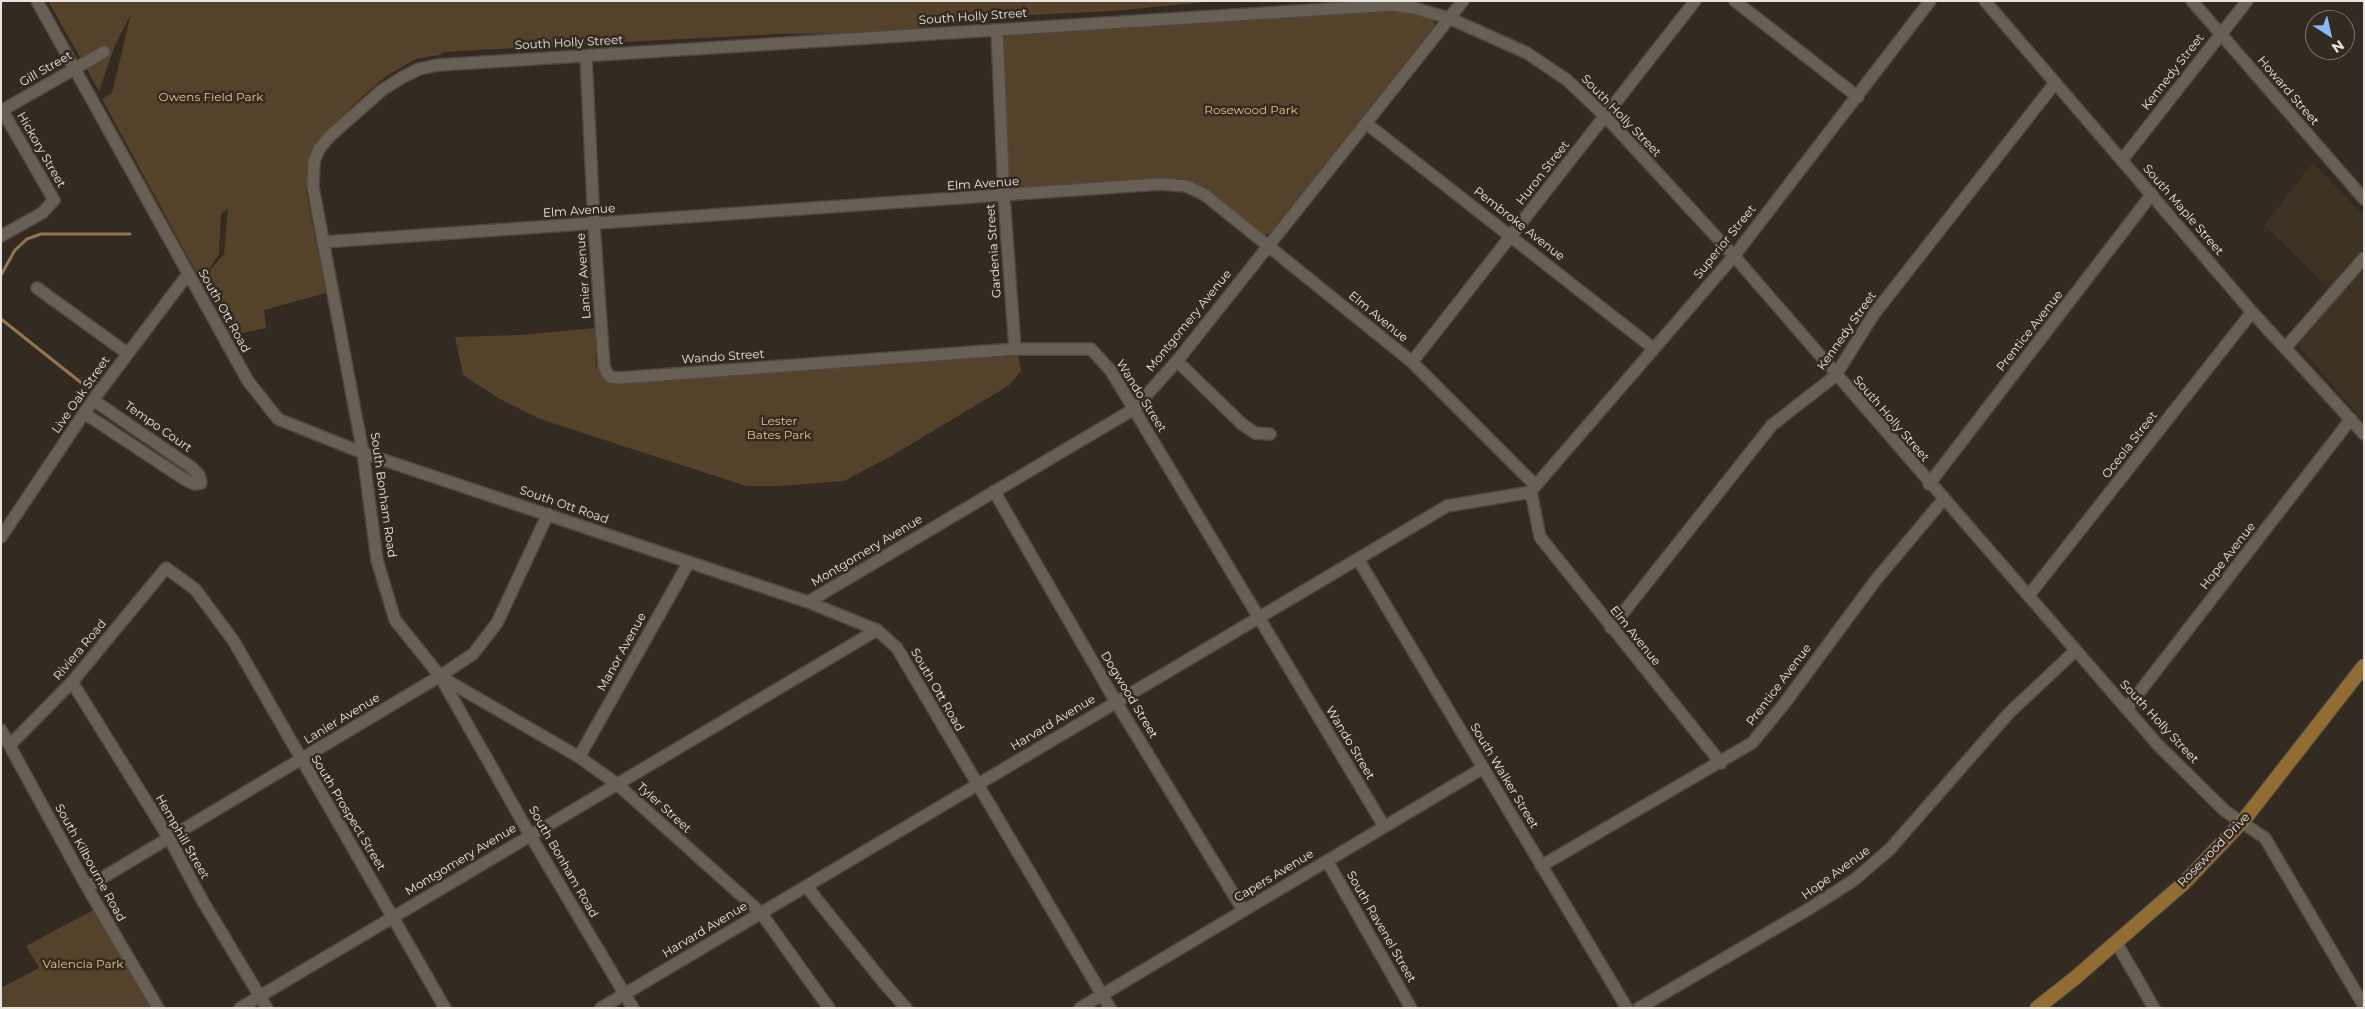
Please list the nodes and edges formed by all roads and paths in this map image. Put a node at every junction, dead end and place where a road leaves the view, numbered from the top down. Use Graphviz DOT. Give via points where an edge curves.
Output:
graph roads {
  1 [pos="37,1"];
  2 [pos="1463,1"];
  3 [pos="1695,1"];
  4 [pos="1735,1"];
  5 [pos="1930,1"];
  6 [pos="1985,1"];
  7 [pos="2192,1"];
  8 [pos="2247,1"];
  9 [pos="1393,3"];
  10 [pos="1245,7"];
  11 [pos="1450,18"];
  12 [pos="997,30"];
  13 [pos="2220,34"];
  14 [pos="104,52"];
  15 [pos="586,56"];
  16 [pos="75,69"];
  17 [pos="2055,83"];
  18 [pos="1858,97"];
  19 [pos="2,110"];
  20 [pos="1605,116"];
  21 [pos="1367,124"];
  22 [pos="2122,160"];
  23 [pos="314,161"];
  24 [pos="2152,194"];
  25 [pos="1004,197"];
  26 [pos="2364,199"];
  27 [pos="594,224"];
  28 [pos="1511,235"];
  29 [pos="1,236"];
  30 [pos="323,242"];
  31 [pos="1267,246"];
  32 [pos="1734,256"];
  33 [pos="2364,258"];
  34 [pos="188,274"];
  35 [pos="37,288"];
  36 [pos="2252,312"];
  37 [pos="2286,347"];
  38 [pos="1653,348"];
  39 [pos="1015,349"];
  40 [pos="127,353"];
  41 [pos="1177,360"];
  42 [pos="1412,362"];
  43 [pos="607,374"];
  44 [pos="1835,376"];
  45 [pos="93,400"];
  46 [pos="1134,408"];
  47 [pos="84,413"];
  48 [pos="2351,420"];
  49 [pos="1270,434"];
  50 [pos="2364,434"];
  51 [pos="363,453"];
  52 [pos="1930,484"];
  53 [pos="1533,488"];
  54 [pos="994,491"];
  55 [pos="1943,500"];
  56 [pos="548,514"];
  57 [pos="1,537"];
  58 [pos="1358,559"];
  59 [pos="689,562"];
  60 [pos="166,568"];
  61 [pos="2028,595"];
  62 [pos="808,602"];
  63 [pos="1258,618"];
  64 [pos="1611,628"];
  65 [pos="877,630"];
  66 [pos="2075,651"];
  67 [pos="2364,666"];
  68 [pos="440,676"];
  69 [pos="72,682"];
  70 [pos="1116,702"];
  71 [pos="2127,708"];
  72 [pos="1,730"];
  73 [pos="10,745"];
  74 [pos="579,757"];
  75 [pos="300,760"];
  76 [pos="1721,763"];
  77 [pos="1482,768"];
  78 [pos="617,784"];
  79 [pos="976,785"];
  80 [pos="2243,821"];
  81 [pos="1384,826"];
  82 [pos="530,835"];
  83 [pos="169,838"];
  84 [pos="1327,860"];
  85 [pos="1541,866"];
  86 [pos="806,886"];
  87 [pos="87,887"];
  88 [pos="1243,910"];
  89 [pos="761,913"];
  90 [pos="393,917"];
  91 [pos="2116,942"];
  92 [pos="624,994"];
  93 [pos="1102,994"];
  94 [pos="260,996"];
  95 [pos="2364,1006"];
  96 [pos="158,1008"];
  97 [pos="240,1008"];
  98 [pos="266,1008"];
  99 [pos="445,1008"];
  100 [pos="601,1008"];
  101 [pos="633,1008"];
  102 [pos="828,1008"];
  103 [pos="906,1008"];
  104 [pos="1080,1008"];
  105 [pos="1110,1008"];
  106 [pos="1411,1008"];
  107 [pos="1627,1008"];
  108 [pos="1639,1008"];
  109 [pos="2037,1008"];
  110 [pos="2154,1008"];
  1 -- 16 [label="street, South Ott Road"];
  2 -- 11 [label="street, Montgomery Avenue"];
  3 -- 20 [label="street, Huron Street"];
  4 -- 18 [label="street"];
  5 -- 18 [label="street, Superior Street"];
  6 -- 17 [label="street, South Maple Street"];
  7 -- 13 [label="street, Howard Street"];
  8 -- 13 [label="street, Kennedy Street"];
  9 -- 10 [label="street, South Holly Street"];
  9 -- 11 [label="street, South Holly Street"];
  10 -- 12 [label="street, South Holly Street"];
  11 -- 20 [label="street, South Holly Street" via="1527,53 1567,80"];
  11 -- 21 [label="street, Montgomery Avenue"];
  12 -- 15 [label="street, South Holly Street"];
  12 -- 25 [label="street, Gardenia Street"];
  13 -- 22 [label="street, Kennedy Street"];
  13 -- 26 [label="street, Howard Street"];
  14 -- 16 [label="street, Gill Street"];
  15 -- 23 [label="street, South Holly Street" via="419,69 370,100 330,136"];
  15 -- 27 [label="street, Lanier Avenue"];
  16 -- 19 [label="street, Gill Street"];
  16 -- 34 [label="street, South Ott Road"];
  17 -- 22 [label="street, South Maple Street"];
  17 -- 44 [label="street, Kennedy Street" via="1874,314"];
  18 -- 32 [label="street, Superior Street"];
  19 -- 29 [label="street, Hickory Street" via="54,200 42,213"];
  20 -- 28 [label="street, Huron Street"];
  20 -- 32 [label="street, South Holly Street"];
  21 -- 28 [label="street, Pembroke Avenue"];
  21 -- 31 [label="street, Montgomery Avenue"];
  22 -- 24 [label="street, South Maple Street"];
  23 -- 30 [label="street, South Bonham Road" via="313,187"];
  24 -- 36 [label="street, South Maple Street"];
  24 -- 52 [label="street, Prentice Avenue"];
  25 -- 27 [label="street, Elm Avenue"];
  25 -- 31 [label="street, Elm Avenue" via="1160,184 1184,186 1205,195"];
  25 -- 39 [label="street, Gardenia Street"];
  27 -- 30 [label="street, Elm Avenue"];
  27 -- 43 [label="street, Lanier Avenue"];
  28 -- 38 [label="street, Pembroke Avenue"];
  28 -- 42 [label="street, Huron Street"];
  30 -- 51 [label="street, South Bonham Road"];
  31 -- 41 [label="street, Montgomery Avenue"];
  31 -- 42 [label="street, Elm Avenue"];
  32 -- 38 [label="street, Superior Street"];
  32 -- 44 [label="street, South Holly Street"];
  33 -- 37 [label="street"];
  34 -- 40 [label="street, Live Oak Street"];
  34 -- 51 [label="street, South Ott Road" via="248,381 278,419"];
  35 -- 40 [label="street"];
  36 -- 37 [label="street, South Maple Street"];
  36 -- 61 [label="street, Oceola Street"];
  37 -- 48 [label="street, South Maple Street"];
  38 -- 53 [label="street, Superior Street"];
  39 -- 43 [label="street, Wando Street" via="619,378"];
  39 -- 46 [label="street, Wando Street" via="1091,349 1111,371"];
  40 -- 45 [label="street, Live Oak Street"];
  41 -- 46 [label="street, Montgomery Avenue"];
  41 -- 49 [label="street" via="1242,424 1256,432"];
  42 -- 53 [label="street, Elm Avenue"];
  44 -- 52 [label="street, South Holly Street"];
  44 -- 64 [label="street, Kennedy Street" via="1772,425"];
  45 -- 47 [label="street, Live Oak Street"];
  45 -- 47 [label="street, Tempo Court" via="192,467 199,474 201,483 194,484 184,479"];
  46 -- 54 [label="street, Montgomery Avenue"];
  46 -- 63 [label="street, Wando Street"];
  47 -- 57 [label="street, Live Oak Street"];
  48 -- 50 [label="street, South Maple Street"];
  48 -- 71 [label="street, Hope Avenue"];
  51 -- 56 [label="street, South Ott Road"];
  51 -- 68 [label="street, South Bonham Road" via="378,560 395,620"];
  52 -- 55 [label="street, South Holly Street"];
  53 -- 58 [label="street, Harvard Avenue" via="1447,506"];
  53 -- 64 [label="street, Elm Avenue" via="1540,537"];
  54 -- 62 [label="street, Montgomery Avenue"];
  54 -- 70 [label="street, Dogwood Street"];
  55 -- 61 [label="street, South Holly Street"];
  55 -- 76 [label="street, Prentice Avenue" via="1875,581 1752,743"];
  56 -- 59 [label="street, South Ott Road"];
  56 -- 68 [label="street, Lanier Avenue" via="497,624 473,654"];
  58 -- 63 [label="street, Harvard Avenue"];
  58 -- 77 [label="street, South Walker Street"];
  59 -- 62 [label="street, South Ott Road"];
  59 -- 74 [label="street, Manor Avenue"];
  60 -- 69 [label="street, Riviera Road"];
  60 -- 75 [label="street, South Prospect Street" via="195,589 233,640"];
  61 -- 66 [label="street, South Holly Street"];
  62 -- 65 [label="street, South Ott Road"];
  63 -- 70 [label="street, Harvard Avenue"];
  63 -- 81 [label="street, Wando Street"];
  64 -- 76 [label="street, Elm Avenue"];
  65 -- 78 [label="street, Montgomery Avenue"];
  65 -- 79 [label="street, South Ott Road" via="897,648"];
  66 -- 71 [label="street, South Holly Street"];
  66 -- 108 [label="street, Hope Avenue" via="2009,714 1890,849 1861,874 1808,910"];
  67 -- 80 [label="main road, Rosewood Drive"];
  68 -- 74 [label="street, Tyler Street"];
  68 -- 75 [label="street, Lanier Avenue"];
  68 -- 82 [label="street, South Bonham Road"];
  69 -- 73 [label="street, Riviera Road"];
  69 -- 83 [label="street, Hemphill Street"];
  70 -- 79 [label="street, Harvard Avenue"];
  70 -- 88 [label="street, Dogwood Street"];
  71 -- 80 [label="street, South Holly Street" via="2158,745 2225,811"];
  72 -- 73 [label="street, South Kilbourne Road"];
  73 -- 87 [label="street, South Kilbourne Road"];
  74 -- 78 [label="street, Tyler Street"];
  75 -- 83 [label="street, Lanier Avenue"];
  75 -- 90 [label="street, South Prospect Street"];
  76 -- 85 [label="street, Prentice Avenue"];
  77 -- 81 [label="street, Capers Avenue"];
  77 -- 85 [label="street, South Walker Street"];
  78 -- 82 [label="street, Montgomery Avenue"];
  78 -- 89 [label="street, Tyler Street"];
  79 -- 86 [label="street, Harvard Avenue"];
  79 -- 93 [label="street, South Ott Road"];
  80 -- 91 [label="main road, Rosewood Drive" via="2184,883"];
  80 -- 95 [label="street, South Holly Street" via="2265,838"];
  81 -- 84 [label="street, Capers Avenue"];
  82 -- 90 [label="street, Montgomery Avenue"];
  82 -- 92 [label="street, South Bonham Road"];
  83 -- 87 [label="street, Lanier Avenue"];
  83 -- 94 [label="street, Hemphill Street"];
  84 -- 88 [label="street, Capers Avenue"];
  84 -- 106 [label="street, South Ravenel Street"];
  85 -- 107 [label="street, South Walker Street"];
  86 -- 89 [label="street, Harvard Avenue"];
  86 -- 103 [label="street"];
  87 -- 96 [label="street, South Kilbourne Road"];
  88 -- 93 [label="street, Capers Avenue"];
  89 -- 92 [label="street, Harvard Avenue"];
  89 -- 102 [label="street, Tyler Street"];
  90 -- 94 [label="street, Montgomery Avenue"];
  90 -- 99 [label="street, South Prospect Street"];
  91 -- 109 [label="main road, Rosewood Drive"];
  91 -- 110 [label="street"];
  92 -- 100 [label="street, Harvard Avenue"];
  92 -- 101 [label="street, South Bonham Road"];
  93 -- 104 [label="street, Capers Avenue"];
  93 -- 105 [label="street, South Ott Road"];
  94 -- 97 [label="street, Montgomery Avenue"];
  94 -- 98 [label="street, Hemphill Street"];
}
